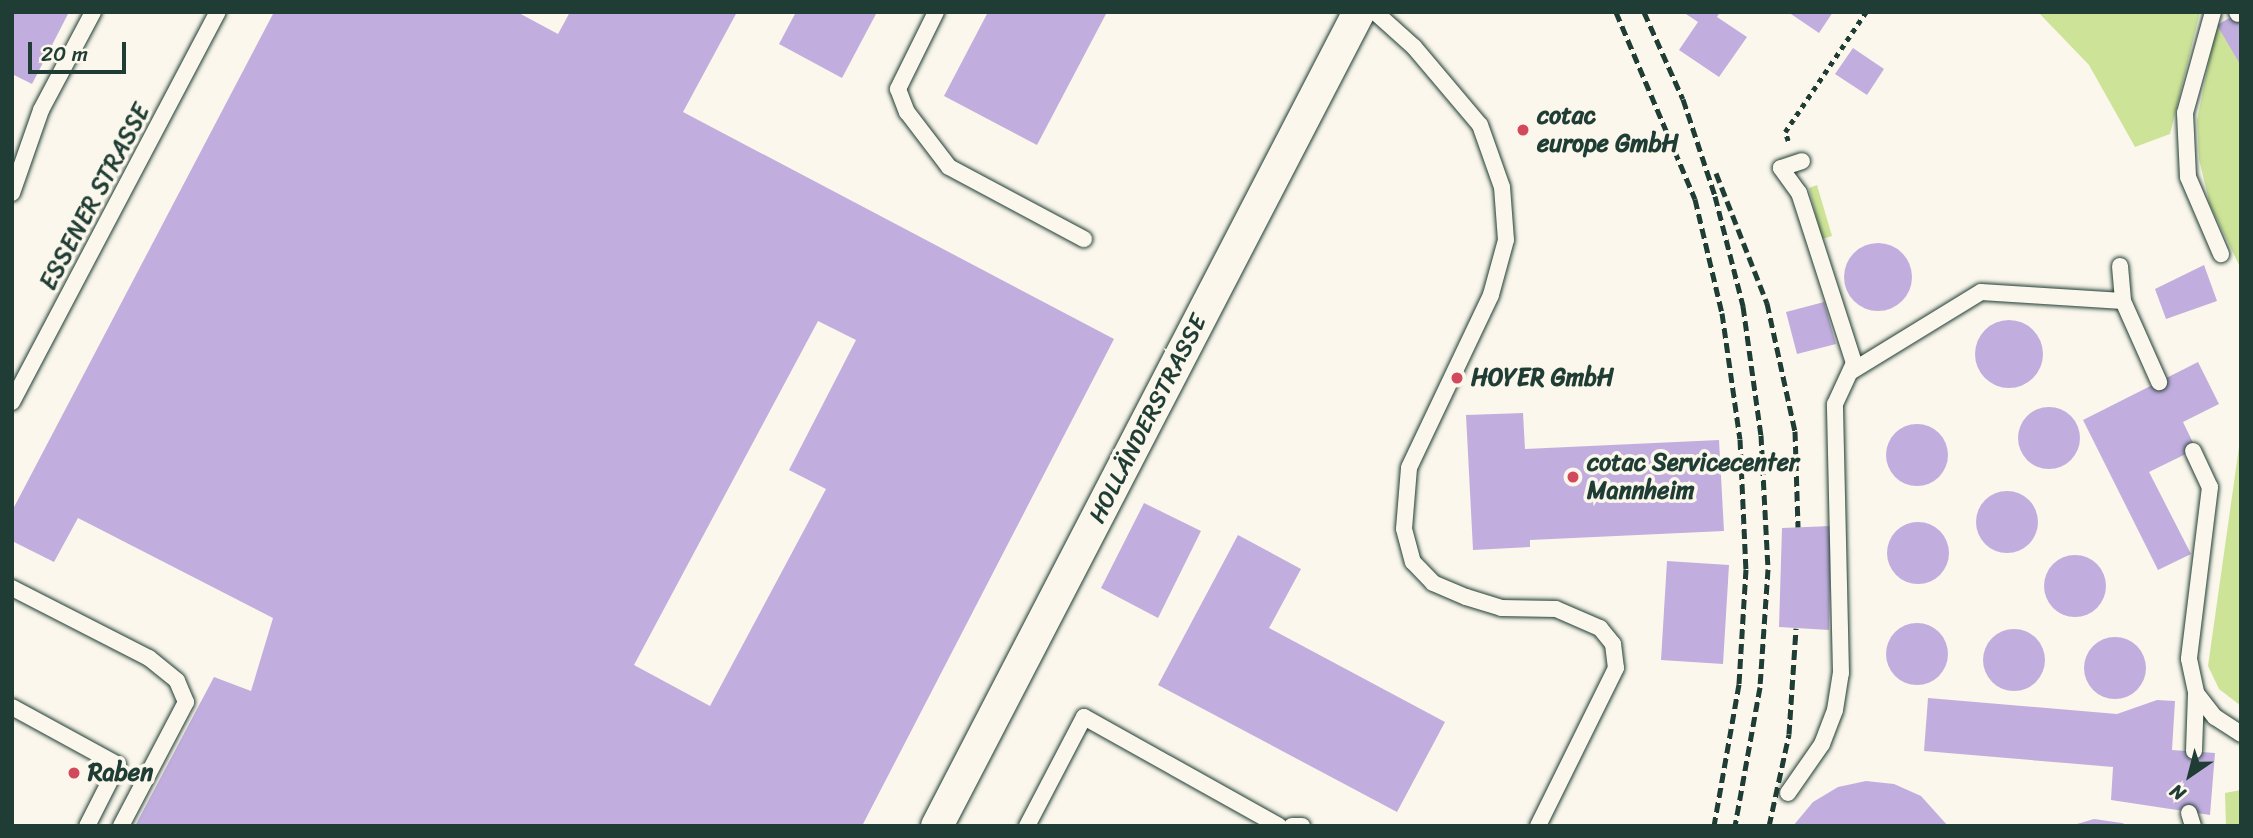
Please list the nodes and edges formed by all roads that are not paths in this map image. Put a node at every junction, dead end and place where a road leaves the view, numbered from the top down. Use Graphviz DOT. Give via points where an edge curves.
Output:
graph roads {
  1 [pos="93,12"];
  2 [pos="218,12"];
  3 [pos="936,12"];
  4 [pos="1360,12"];
  5 [pos="1375,12"];
  6 [pos="2213,12"];
  7 [pos="1798,162"];
  8 [pos="12,193"];
  9 [pos="1084,239"];
  10 [pos="2221,254"];
  11 [pos="2120,266"];
  12 [pos="2123,301"];
  13 [pos="1852,371"];
  14 [pos="2159,382"];
  15 [pos="12,402"];
  16 [pos="2193,451"];
  17 [pos="12,588"];
  18 [pos="2196,693"];
  19 [pos="12,707"];
  20 [pos="2241,734"];
  21 [pos="2193,751"];
  22 [pos="1787,793"];
  23 [pos="87,826"];
  24 [pos="121,826"];
  25 [pos="937,826"];
  26 [pos="1027,826"];
  27 [pos="1279,826"];
  28 [pos="1292,826"];
  29 [pos="1301,826"];
  30 [pos="1538,826"];
  1 -- 8 [label="lane" via="41,110"];
  2 -- 15 [label="lane, ESSENER STRASSE"];
  3 -- 9 [label="lane" via="898,89 907,112 949,167"];
  4 -- 25 [label="street, HOLLÄNDERSTRASSE"];
  5 -- 30 [label="lane" via="1414,47 1480,125 1502,187 1506,240 1491,295 1409,468 1404,529 1413,562 1433,583 1466,597 1501,608 1556,609 1600,628 1613,644 1616,668"];
  6 -- 10 [label="lane" via="2185,113 2188,177"];
  7 -- 13 [label="lane" via="1781,168 1798,193"];
  11 -- 12 [label="lane"];
  12 -- 13 [label="lane" via="1981,292"];
  12 -- 14 [label="lane"];
  13 -- 22 [label="lane" via="1835,404 1840,673 1835,710 1822,744"];
  16 -- 18 [label="lane" via="2210,487 2189,659"];
  17 -- 24 [label="lane" via="149,657 177,681 186,702"];
  18 -- 20 [label="lane" via="2215,717"];
  18 -- 21 [label="lane"];
  19 -- 23 [label="lane" via="118,765"];
  26 -- 27 [label="lane" via="1084,718"];
  28 -- 29 [label="lane"];
}
